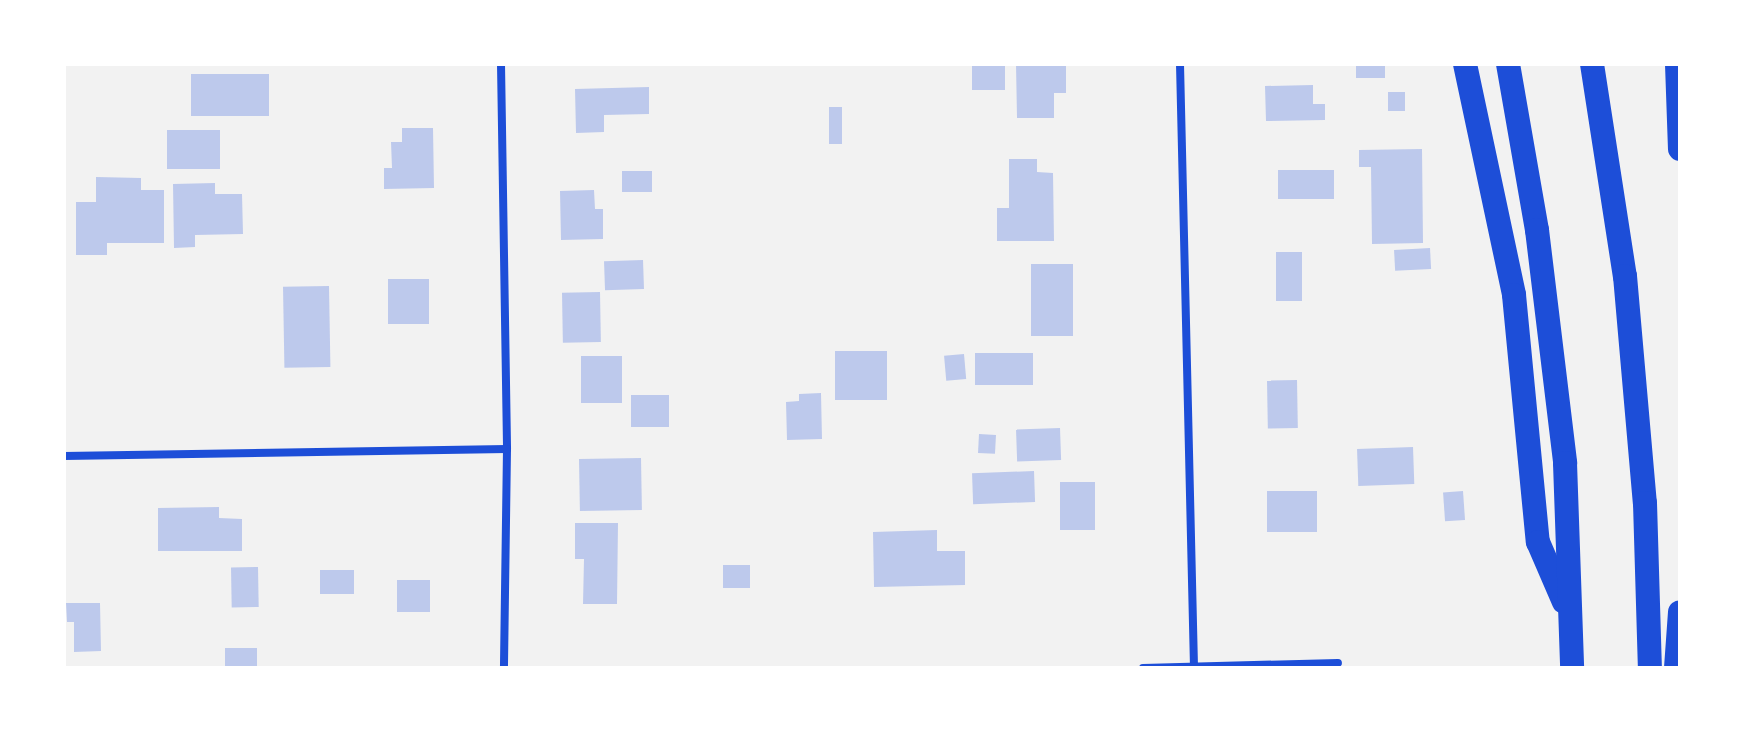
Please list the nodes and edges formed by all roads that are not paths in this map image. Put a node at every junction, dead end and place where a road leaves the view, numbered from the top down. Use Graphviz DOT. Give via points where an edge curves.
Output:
graph roads {
  1 [pos="501,64"];
  2 [pos="1180,64"];
  3 [pos="1465,64"];
  4 [pos="1508,64"];
  5 [pos="1592,64"];
  6 [pos="1677,64"];
  7 [pos="1680,149"];
  8 [pos="507,449"];
  9 [pos="64,456"];
  10 [pos="1680,612"];
  11 [pos="1571,617"];
  12 [pos="1338,663"];
  13 [pos="1194,667"];
  14 [pos="504,668"];
  15 [pos="1143,668"];
  16 [pos="1572,668"];
  17 [pos="1650,668"];
  18 [pos="1676,668"];
  1 -- 8 [label="street"];
  2 -- 13 [label="street"];
  3 -- 11 [label="highway" via="1514,295 1538,542"];
  4 -- 11 [label="highway" via="1537,230 1565,463"];
  5 -- 17 [label="highway" via="1625,276 1645,503"];
  6 -- 7 [label="highway"];
  8 -- 9 [label="street"];
  8 -- 14 [label="street"];
  10 -- 18 [label="highway"];
  11 -- 16 [label="highway"];
  12 -- 13 [label="street"];
  13 -- 15 [label="street"];
}
